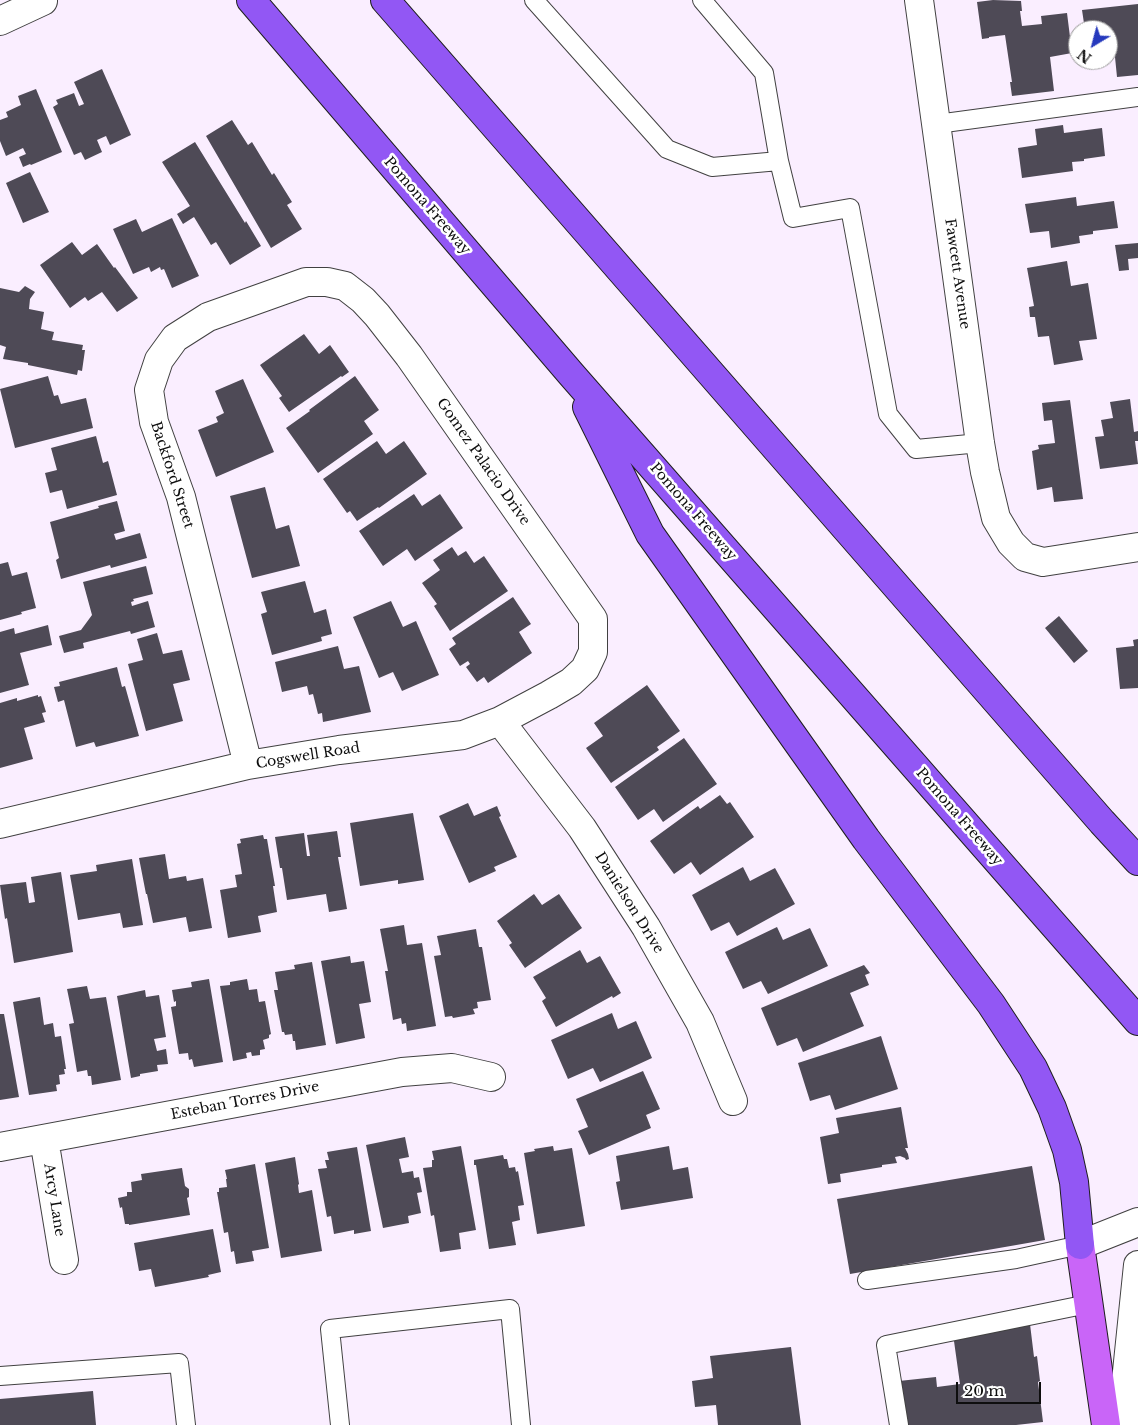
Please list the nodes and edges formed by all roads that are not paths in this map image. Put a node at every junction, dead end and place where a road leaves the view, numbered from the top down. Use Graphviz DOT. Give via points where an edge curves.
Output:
graph roads {
  1 [pos="251,0"];
  2 [pos="385,0"];
  3 [pos="534,0"];
  4 [pos="702,0"];
  5 [pos="919,0"];
  6 [pos="44,1"];
  7 [pos="0,21"];
  8 [pos="1138,97"];
  9 [pos="937,124"];
  10 [pos="779,161"];
  11 [pos="345,286"];
  12 [pos="572,374"];
  13 [pos="980,444"];
  14 [pos="1138,547"];
  15 [pos="593,652"];
  16 [pos="500,721"];
  17 [pos="248,765"];
  18 [pos="0,824"];
  19 [pos="1138,861"];
  20 [pos="1138,1021"];
  21 [pos="491,1077"];
  22 [pos="733,1101"];
  23 [pos="44,1139"];
  24 [pos="0,1147"];
  25 [pos="1138,1222"];
  26 [pos="1080,1246"];
  27 [pos="64,1260"];
  28 [pos="1138,1265"];
  29 [pos="867,1280"];
  30 [pos="1088,1304"];
  31 [pos="0,1376"];
  32 [pos="186,1425"];
  33 [pos="340,1425"];
  34 [pos="521,1425"];
  35 [pos="898,1425"];
  36 [pos="1109,1425"];
  1 -- 12 [label="highway, Pomona Freeway"];
  2 -- 19 [label="highway"];
  3 -- 10 [label="lane" via="667,149 712,167"];
  4 -- 10 [label="lane" via="764,73"];
  5 -- 9 [label="street, Fawcett Avenue"];
  6 -- 7 [label="street"];
  8 -- 9 [label="lane"];
  9 -- 13 [label="street, Fawcett Avenue"];
  10 -- 13 [label="lane" via="793,218 850,208 888,414 916,449"];
  11 -- 15 [label="street, Gomez Palacio Drive" via="368,305 409,356 593,619"];
  11 -- 17 [label="street, Backford Street" via="306,282 208,317 176,338 159,360 149,390 154,422 181,497"];
  12 -- 20 [label="highway, Pomona Freeway"];
  12 -- 26 [label="highway" via="650,534 866,839 991,1004 1033,1068 1067,1150 1074,1182"];
  13 -- 14 [label="street, Fawcett Avenue" via="996,518 1011,542 1026,557 1043,562"];
  15 -- 16 [label="street, Cogswell Road" via="585,669 571,682"];
  16 -- 17 [label="street, Cogswell Road" via="464,735"];
  16 -- 22 [label="street, Danielson Drive" via="582,828 646,927 700,1022"];
  17 -- 18 [label="street, Cogswell Road"];
  21 -- 23 [label="street, Esteban Torres Drive" via="452,1068 402,1072"];
  23 -- 24 [label="street, Esteban Torres Drive"];
  23 -- 27 [label="street, Arcy Lane"];
  25 -- 26 [label="street"];
  26 -- 29 [label="lane" via="1016,1259"];
  26 -- 30 [label="main road"];
  28 -- 36 [label="street" via="1125,1391"];
  30 -- 35 [label="lane" via="886,1345"];
  30 -- 36 [label="main road"];
  31 -- 32 [label="lane" via="179,1363"];
  33 -- 34 [label="lane" via="330,1329 510,1309"];
}
